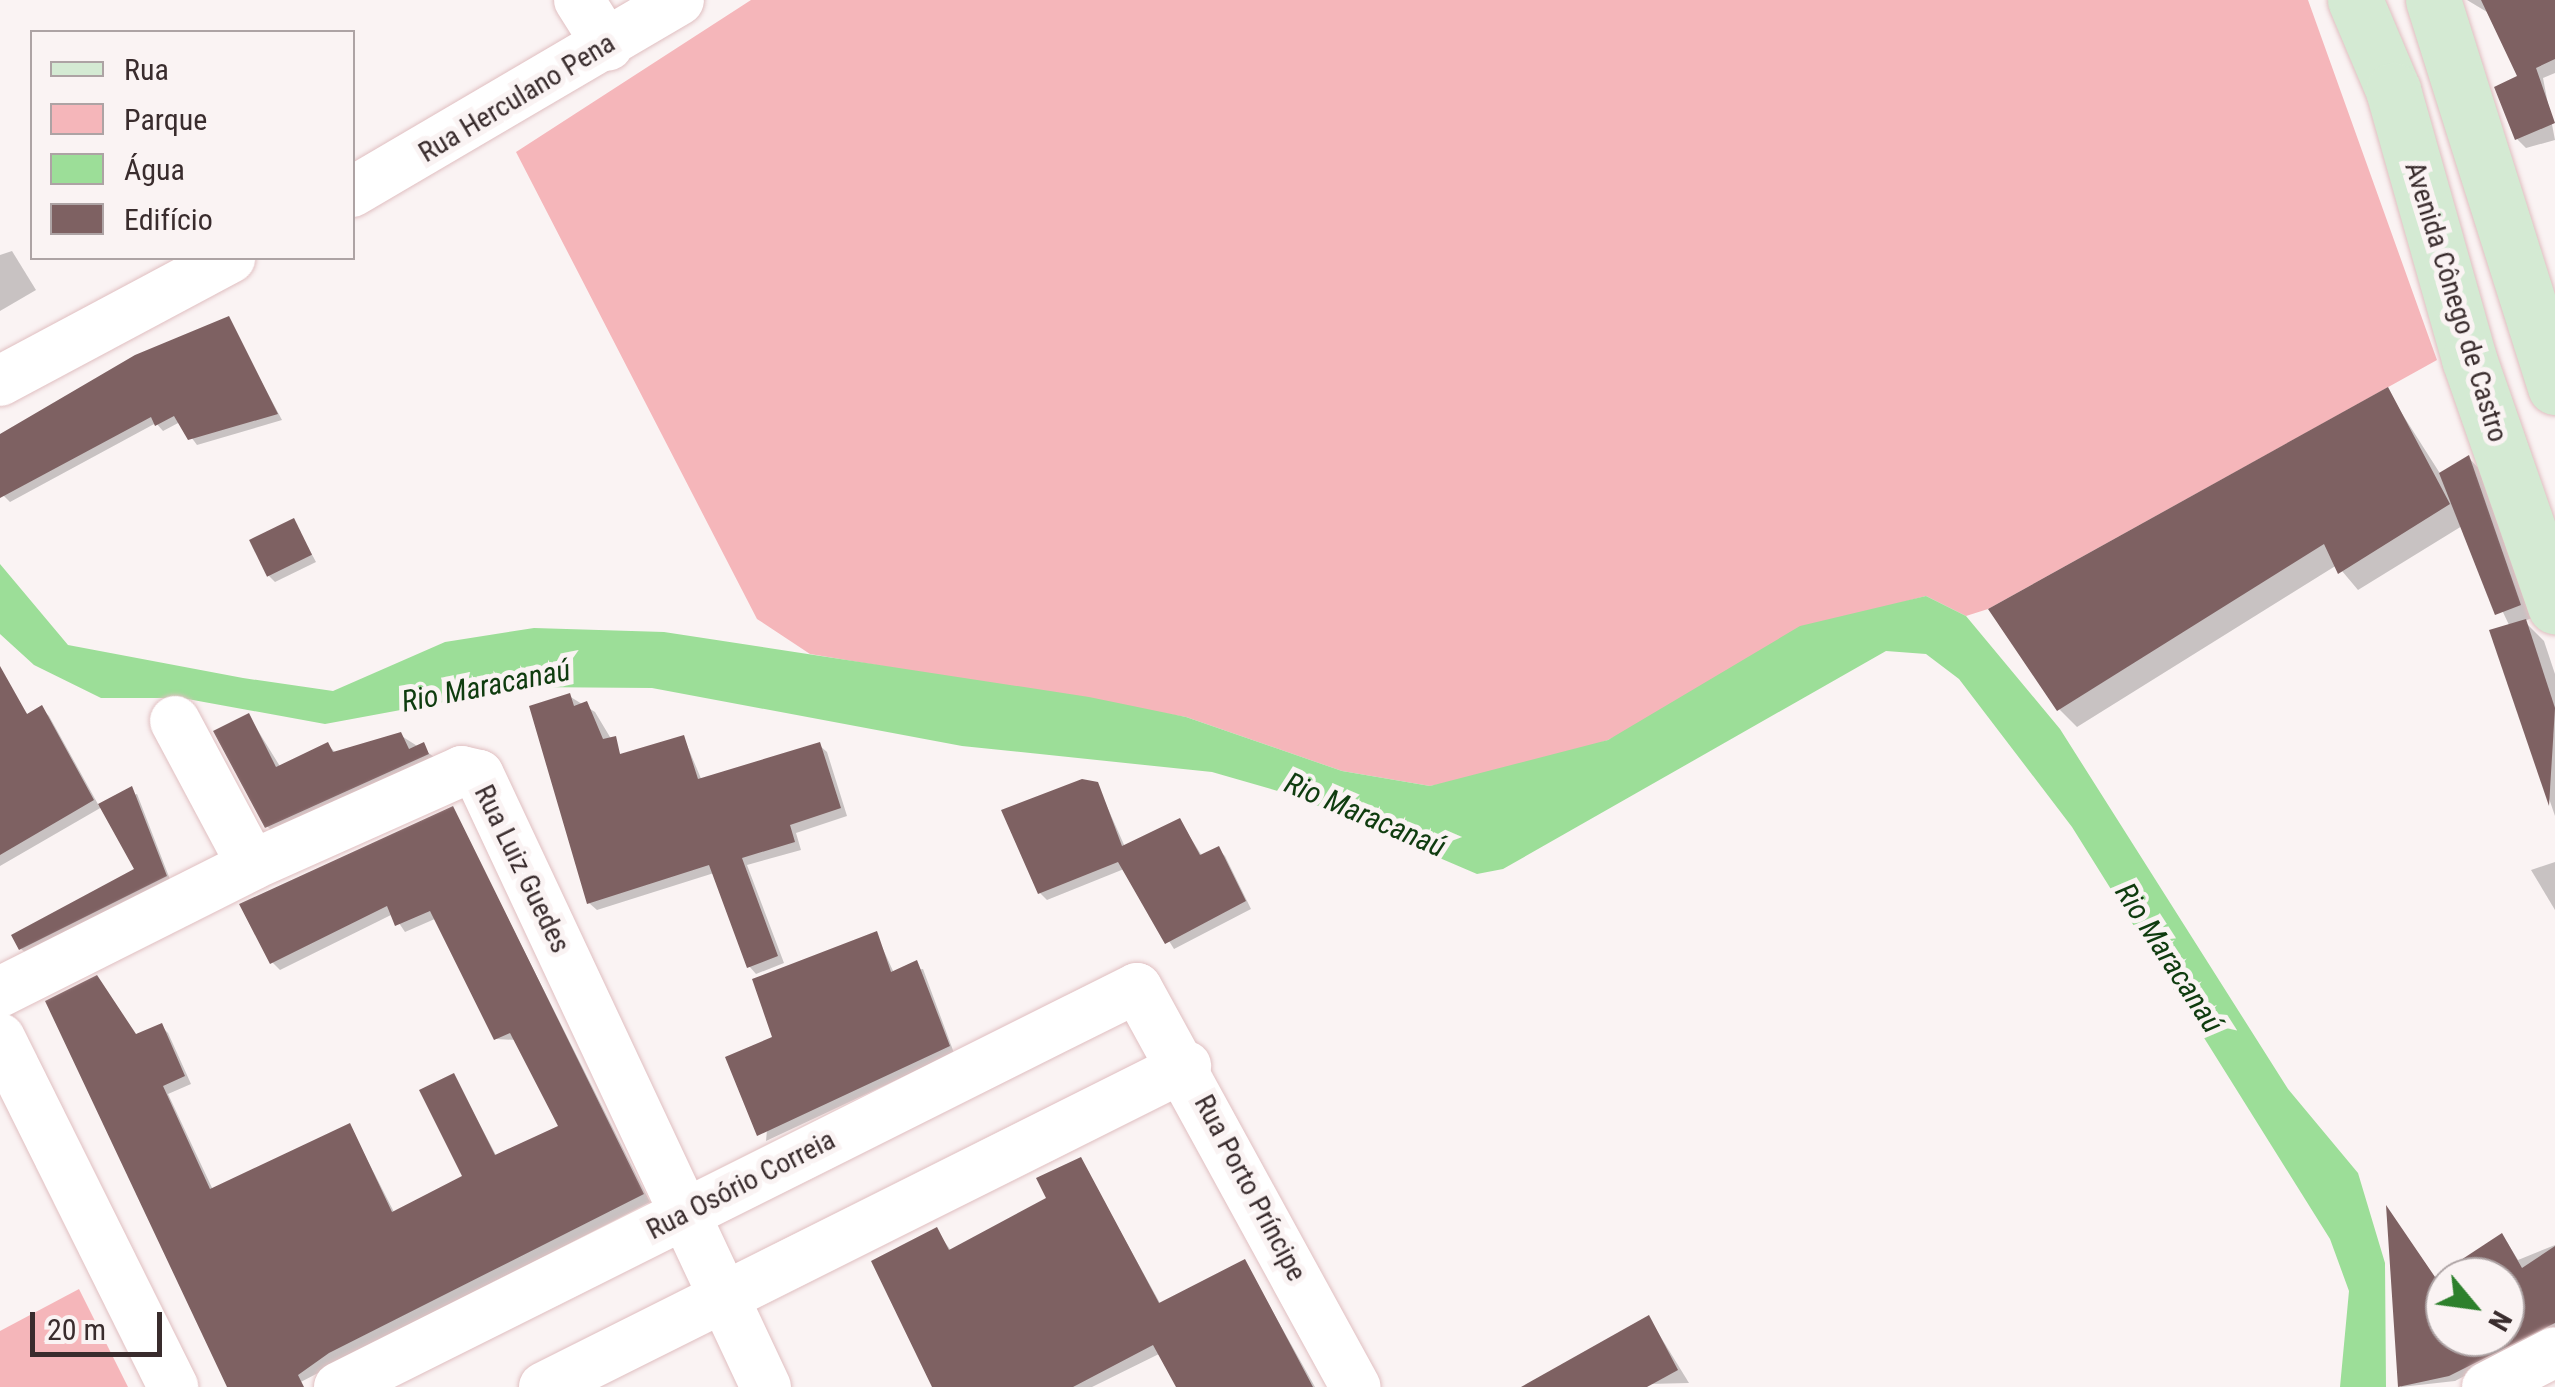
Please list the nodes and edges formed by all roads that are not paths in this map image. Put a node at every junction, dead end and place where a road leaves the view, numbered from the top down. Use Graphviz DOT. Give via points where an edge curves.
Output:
graph roads {
  1 [pos="579,0"];
  2 [pos="679,0"];
  3 [pos="2355,0"];
  4 [pos="2433,0"];
  5 [pos="608,46"];
  6 [pos="355,190"];
  7 [pos="226,260"];
  8 [pos="2541,296"];
  9 [pos="0,381"];
  10 [pos="2555,387"];
  11 [pos="2555,606"];
  12 [pos="175,720"];
  13 [pos="252,865"];
  14 [pos="1144,991"];
  15 [pos="0,992"];
  16 [pos="0,1038"];
  17 [pos="1186,1066"];
  18 [pos="684,1214"];
  19 [pos="721,1302"];
  20 [pos="2555,1352"];
  21 [pos="173,1387"];
  22 [pos="339,1387"];
  23 [pos="544,1387"];
  24 [pos="766,1387"];
  25 [pos="1355,1387"];
  26 [pos="2487,1387"];
  1 -- 5 [label="street"];
  2 -- 5 [label="street, Rua Herculano Pena"];
  3 -- 11 [label="main road, Avenida Cônego de Castro" via="2392,90 2469,360"];
  4 -- 8 [label="main road"];
  5 -- 6 [label="street, Rua Herculano Pena"];
  7 -- 9 [label="street"];
  8 -- 10 [label="main road"];
  12 -- 13 [label="street"];
  13 -- 15 [label="street, Rua Luiz Guedes"];
  13 -- 18 [label="street, Rua Luiz Guedes" via="462,771 479,775"];
  14 -- 17 [label="street, Rua Porto Príncipe"];
  14 -- 18 [label="street, Rua Osório Correia" via="1130,989"];
  16 -- 21 [label="street"];
  17 -- 19 [label="street"];
  17 -- 25 [label="street, Rua Porto Príncipe"];
  18 -- 19 [label="street, Rua Luiz Guedes"];
  18 -- 22 [label="street, Rua Osório Correia"];
  19 -- 23 [label="street"];
  19 -- 24 [label="street, Rua Luiz Guedes"];
  20 -- 26 [label="street"];
}
